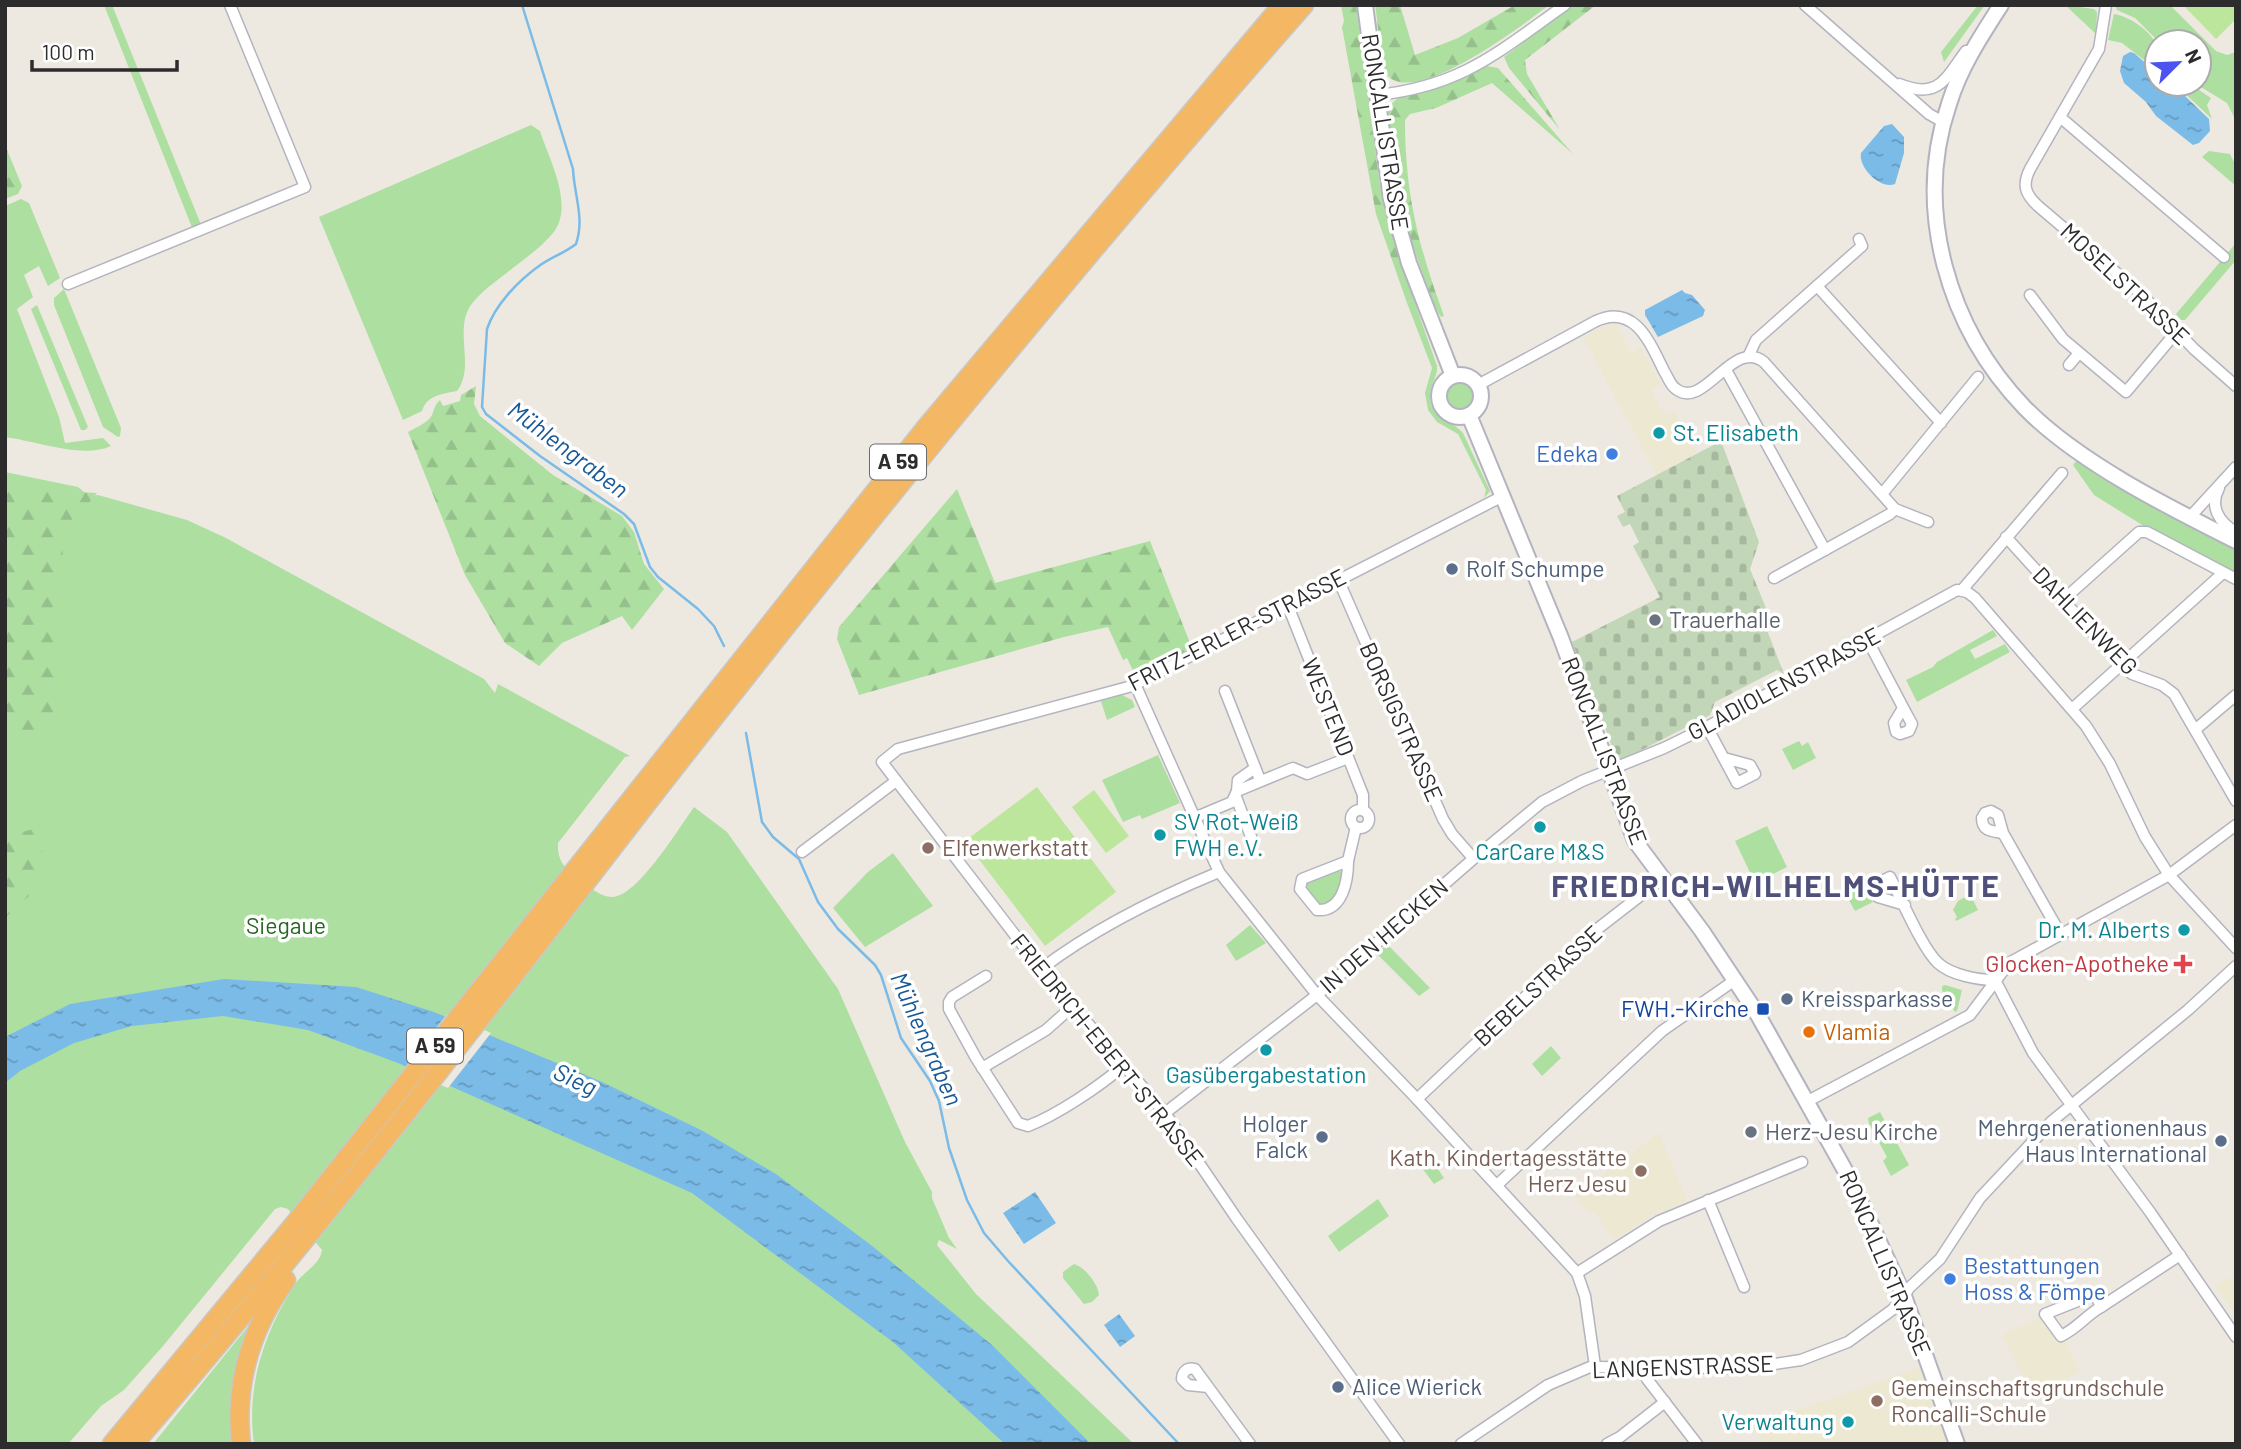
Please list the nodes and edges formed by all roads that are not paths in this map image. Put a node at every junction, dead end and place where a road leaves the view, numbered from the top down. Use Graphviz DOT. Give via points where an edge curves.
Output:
graph roads {
  1 [pos="230,5"];
  2 [pos="1282,5"];
  3 [pos="1304,5"];
  4 [pos="1365,5"];
  5 [pos="1565,5"];
  6 [pos="1805,5"];
  7 [pos="2001,5"];
  8 [pos="2106,5"];
  9 [pos="1983,34"];
  10 [pos="1892,81"];
  11 [pos="1377,95"];
  12 [pos="2060,117"];
  13 [pos="1943,122"];
  14 [pos="1859,239"];
  15 [pos="2224,257"];
  16 [pos="68,284"];
  17 [pos="1817,286"];
  18 [pos="2030,295"];
  19 [pos="2178,330"];
  20 [pos="2079,354"];
  21 [pos="1749,355"];
  22 [pos="2069,365"];
  23 [pos="1726,370"];
  24 [pos="1453,376"];
  25 [pos="1978,377"];
  26 [pos="1478,385"];
  27 [pos="2236,386"];
  28 [pos="1469,415"];
  29 [pos="1941,423"];
  30 [pos="2236,467"];
  31 [pos="2062,473"];
  32 [pos="2222,481"];
  33 [pos="1882,494"];
  34 [pos="1503,496"];
  35 [pos="1895,509"];
  36 [pos="2189,518"];
  37 [pos="1928,522"];
  38 [pos="2236,532"];
  39 [pos="2006,537"];
  40 [pos="2236,541"];
  41 [pos="1825,550"];
  42 [pos="2223,573"];
  43 [pos="1774,578"];
  44 [pos="1338,579"];
  45 [pos="2236,579"];
  46 [pos="1958,590"];
  47 [pos="2063,600"];
  48 [pos="1288,606"];
  49 [pos="1867,639"];
  50 [pos="2121,664"];
  51 [pos="1135,684"];
  52 [pos="1225,691"];
  53 [pos="2236,695"];
  54 [pos="1903,708"];
  55 [pos="2072,709"];
  56 [pos="1707,727"];
  57 [pos="2196,729"];
  58 [pos="1348,758"];
  59 [pos="1724,758"];
  60 [pos="882,762"];
  61 [pos="1255,768"];
  62 [pos="1609,771"];
  63 [pos="1260,780"];
  64 [pos="897,781"];
  65 [pos="1237,794"];
  66 [pos="2236,801"];
  67 [pos="1194,818"];
  68 [pos="2236,825"];
  69 [pos="2003,833"];
  70 [pos="1253,842"];
  71 [pos="802,852"];
  72 [pos="1474,858"];
  73 [pos="1348,861"];
  74 [pos="1219,872"];
  75 [pos="2169,875"];
  76 [pos="1663,878"];
  77 [pos="1905,905"];
  78 [pos="2061,935"];
  79 [pos="2236,948"];
  80 [pos="2236,966"];
  81 [pos="1041,969"];
  82 [pos="986,976"];
  83 [pos="1735,980"];
  84 [pos="1995,980"];
  85 [pos="1317,995"];
  86 [pos="1073,1006"];
  87 [pos="1123,1066"];
  88 [pos="982,1068"];
  89 [pos="1417,1099"];
  90 [pos="1808,1101"];
  91 [pos="2072,1105"];
  92 [pos="1165,1114"];
  93 [pos="1802,1162"];
  94 [pos="1497,1185"];
  95 [pos="1709,1200"];
  96 [pos="306,1233"];
  97 [pos="2180,1255"];
  98 [pos="1577,1273"];
  99 [pos="1744,1287"];
  100 [pos="1904,1296"];
  101 [pos="2101,1307"];
  102 [pos="2236,1338"];
  103 [pos="1595,1366"];
  104 [pos="1646,1367"];
  105 [pos="1208,1387"];
  106 [pos="1665,1402"];
  107 [pos="111,1444"];
  108 [pos="134,1444"];
  109 [pos="241,1444"];
  110 [pos="1250,1444"];
  111 [pos="1399,1444"];
  112 [pos="1461,1444"];
  113 [pos="1607,1444"];
  114 [pos="1697,1444"];
  115 [pos="1957,1444"];
  1 -- 16 [label="street" via="305,187"];
  2 -- 96 [label="highway, A 59" via="927,426 575,869"];
  3 -- 96 [label="highway, A 59" via="833,568 352,1181"];
  4 -- 11 [label="street, RONCALLISTRASSE"];
  5 -- 11 [label="street" via="1461,74 1424,88"];
  6 -- 10 [label="street"];
  7 -- 9 [label="street"];
  8 -- 12 [label="street" via="2099,49"];
  9 -- 10 [label="street" via="1936,87 1920,90"];
  9 -- 13 [label="street" via="1959,78"];
  10 -- 13 [label="street"];
  11 -- 24 [label="street, RONCALLISTRASSE" via="1399,230"];
  12 -- 15 [label="street"];
  12 -- 19 [label="street, MOSELSTRASSE" via="2026,177 2029,197"];
  13 -- 36 [label="street" via="1934,173 1936,229 1957,304 1990,366 2050,430"];
  14 -- 17 [label="street" via="1862,246"];
  17 -- 21 [label="street" via="1756,340"];
  17 -- 29 [label="street"];
  18 -- 20 [label="street" via="2056,332"];
  19 -- 20 [label="street" via="2126,392"];
  19 -- 27 [label="street, MOSELSTRASSE"];
  20 -- 22 [label="street"];
  21 -- 23 [label="street"];
  21 -- 33 [label="street" via="1764,362"];
  23 -- 26 [label="street" via="1691,392 1681,392 1671,384 1640,327 1609,317"];
  23 -- 41 [label="street"];
  24 -- 26 [label="street" via="1467,376"];
  24 -- 28 [label="street" via="1441,387 1440,404 1452,415"];
  25 -- 29 [label="street"];
  26 -- 28 [label="street" via="1479,405"];
  28 -- 34 [label="street, RONCALLISTRASSE"];
  29 -- 33 [label="street"];
  30 -- 32 [label="street"];
  31 -- 39 [label="street, GLADIOLENSTRASSE"];
  32 -- 36 [label="street"];
  32 -- 38 [label="street" via="2216,511 2220,521"];
  33 -- 35 [label="street"];
  34 -- 44 [label="street, FRITZ-ERLER-STRASSE"];
  34 -- 62 [label="street, RONCALLISTRASSE"];
  35 -- 37 [label="street"];
  35 -- 41 [label="street"];
  36 -- 40 [label="street"];
  39 -- 46 [label="street, GLADIOLENSTRASSE"];
  39 -- 47 [label="street, DAHLIENWEG"];
  41 -- 43 [label="street"];
  42 -- 45 [label="street"];
  42 -- 47 [label="street" via="2143,532"];
  42 -- 50 [label="street"];
  44 -- 48 [label="street, FRITZ-ERLER-STRASSE"];
  44 -- 72 [label="street, BORSIGSTRASSE" via="1443,819"];
  46 -- 49 [label="street, GLADIOLENSTRASSE"];
  46 -- 55 [label="street" via="1975,598"];
  47 -- 50 [label="street, DAHLIENWEG"];
  48 -- 51 [label="street, FRITZ-ERLER-STRASSE"];
  48 -- 58 [label="street, WESTEND"];
  49 -- 54 [label="street"];
  49 -- 56 [label="street, GLADIOLENSTRASSE"];
  50 -- 55 [label="street"];
  50 -- 57 [label="street, DAHLIENWEG" via="2142,679 2168,688"];
  51 -- 60 [label="street, FRITZ-ERLER-STRASSE" via="898,749"];
  51 -- 67 [label="street"];
  52 -- 61 [label="street"];
  53 -- 57 [label="street"];
  55 -- 75 [label="street" via="2099,746"];
  56 -- 59 [label="street"];
  56 -- 62 [label="street, GLADIOLENSTRASSE"];
  57 -- 66 [label="street, DAHLIENWEG"];
  58 -- 63 [label="street" via="1307,774 1293,768"];
  58 -- 73 [label="street, WESTEND" via="1363,795 1363,810 1351,815 1356,827"];
  60 -- 64 [label="street, FRIEDRICH-EBERT-STRASSE"];
  61 -- 63 [label="street"];
  61 -- 65 [label="street" via="1238,780"];
  62 -- 72 [label="street, IN DEN HECKEN" via="1542,802"];
  62 -- 76 [label="street, RONCALLISTRASSE" via="1634,841"];
  63 -- 65 [label="street"];
  64 -- 71 [label="street"];
  64 -- 81 [label="street, FRIEDRICH-EBERT-STRASSE"];
  65 -- 67 [label="street" via="1232,802"];
  65 -- 70 [label="street"];
  67 -- 74 [label="street"];
  68 -- 75 [label="street"];
  69 -- 78 [label="street"];
  72 -- 85 [label="street, IN DEN HECKEN"];
  73 -- 73 [label="street" via="1302,879 1300,888 1317,910 1329,908 1341,897"];
  74 -- 81 [label="street" via="1158,898"];
  74 -- 85 [label="street"];
  75 -- 78 [label="street"];
  75 -- 79 [label="street"];
  76 -- 83 [label="street, RONCALLISTRASSE"];
  76 -- 89 [label="street, BEBELSTRASSE" via="1604,923"];
  77 -- 84 [label="street" via="1937,962 1946,969"];
  78 -- 84 [label="street" via="2009,964"];
  80 -- 91 [label="street, LANGENSTRASSE"];
  81 -- 86 [label="street, FRIEDRICH-EBERT-STRASSE"];
  82 -- 88 [label="street" via="952,997 949,1005"];
  83 -- 90 [label="street, RONCALLISTRASSE"];
  83 -- 94 [label="street" via="1662,1031"];
  84 -- 90 [label="street" via="1970,1015"];
  84 -- 91 [label="street" via="2022,1038"];
  85 -- 89 [label="street"];
  85 -- 92 [label="street, IN DEN HECKEN"];
  86 -- 87 [label="street, FRIEDRICH-EBERT-STRASSE"];
  86 -- 88 [label="street" via="1046,1030"];
  87 -- 88 [label="street" via="1101,1085 1026,1126 1016,1120"];
  87 -- 92 [label="street, FRIEDRICH-EBERT-STRASSE"];
  89 -- 94 [label="street"];
  90 -- 100 [label="street, RONCALLISTRASSE" via="1852,1181"];
  91 -- 97 [label="street"];
  91 -- 100 [label="street, LANGENSTRASSE" via="1993,1182 1945,1254"];
  92 -- 111 [label="street, FRIEDRICH-EBERT-STRASSE"];
  93 -- 95 [label="street"];
  94 -- 98 [label="street"];
  95 -- 98 [label="street" via="1659,1221"];
  95 -- 99 [label="street"];
  96 -- 107 [label="highway, A 59"];
  96 -- 108 [label="highway, A 59" via="240,1321"];
  96 -- 109 [label="highway" via="252,1343 240,1393"];
  97 -- 101 [label="street"];
  97 -- 102 [label="street"];
  98 -- 103 [label="street" via="1586,1296"];
  100 -- 104 [label="street, LANGENSTRASSE" via="1849,1342 1801,1360 1749,1368"];
  100 -- 115 [label="street, RONCALLISTRASSE"];
  101 -- 101 [label="street" via="2095,1294 2045,1314 2061,1336 2077,1329"];
  103 -- 104 [label="street, LANGENSTRASSE"];
  103 -- 112 [label="street, LANGENSTRASSE" via="1548,1385"];
  104 -- 106 [label="street" via="1647,1379"];
  105 -- 110 [label="street"];
  106 -- 113 [label="street"];
  106 -- 114 [label="street"];
}
